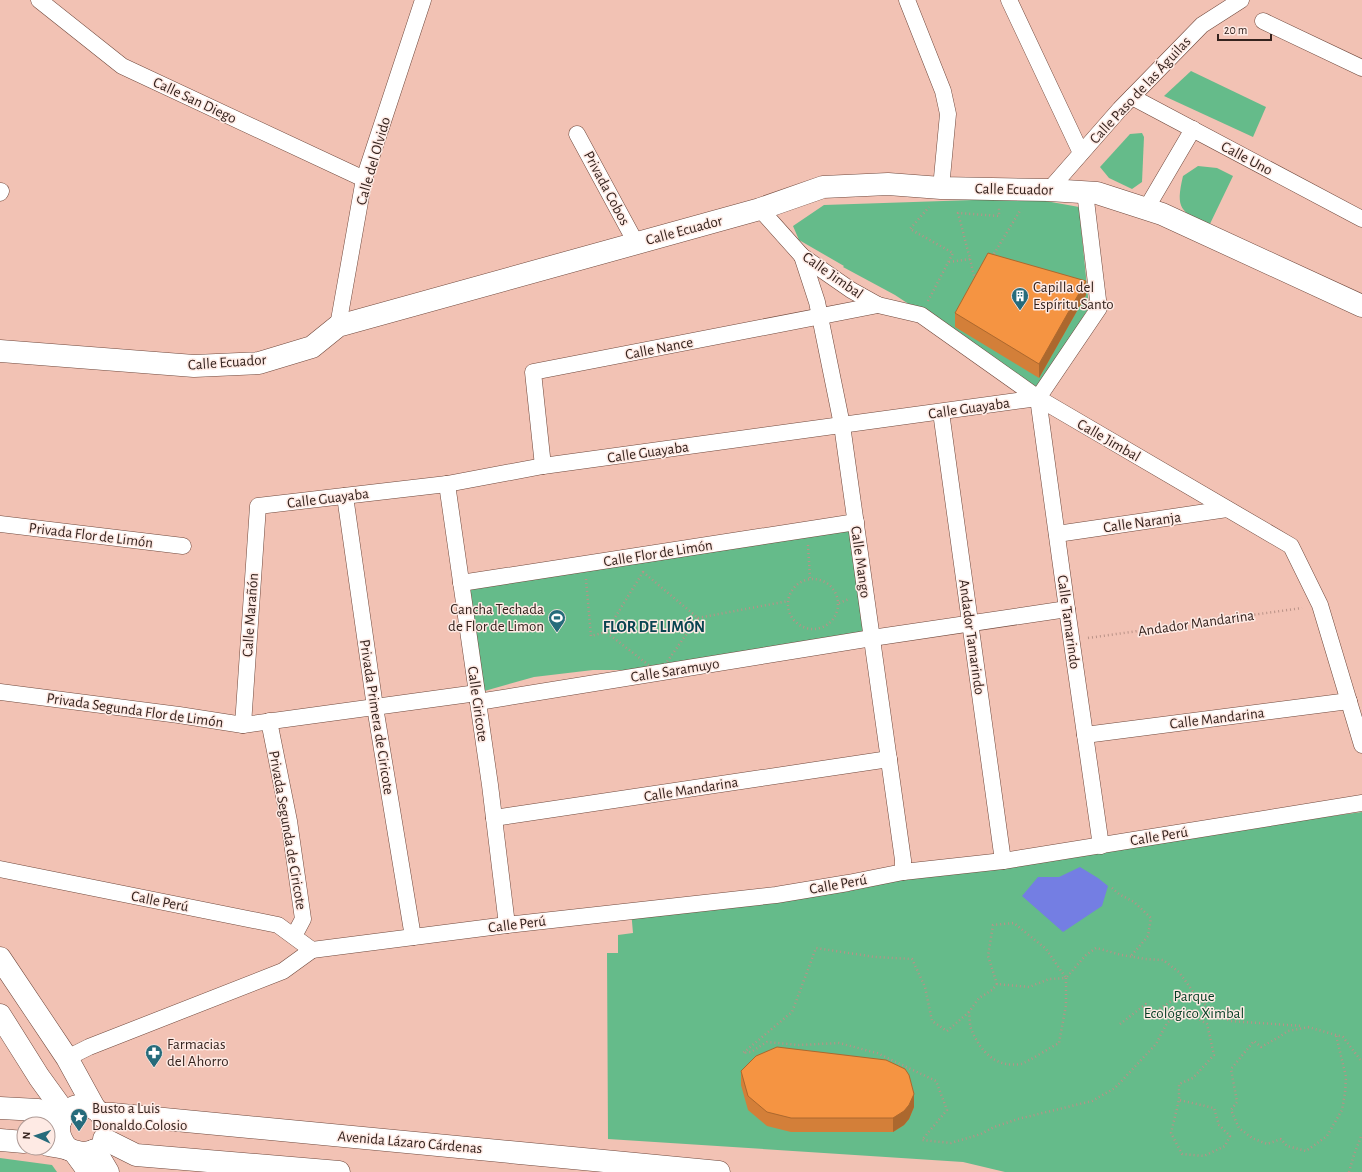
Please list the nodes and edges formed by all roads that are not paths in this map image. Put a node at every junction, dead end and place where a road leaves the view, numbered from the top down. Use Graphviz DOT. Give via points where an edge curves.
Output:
graph roads {
  1 [pos="39,0"];
  2 [pos="423,0"];
  3 [pos="907,0"];
  4 [pos="1008,0"];
  5 [pos="1241,0"];
  6 [pos="1263,21"];
  7 [pos="1362,68"];
  8 [pos="1132,97"];
  9 [pos="1193,129"];
  10 [pos="577,134"];
  11 [pos="1081,153"];
  12 [pos="364,179"];
  13 [pos="941,188"];
  14 [pos="1041,189"];
  15 [pos="1086,192"];
  16 [pos="760,209"];
  17 [pos="1146,209"];
  18 [pos="1362,219"];
  19 [pos="636,243"];
  20 [pos="802,256"];
  21 [pos="878,305"];
  22 [pos="1362,306"];
  23 [pos="820,316"];
  24 [pos="338,326"];
  25 [pos="0,351"];
  26 [pos="1038,398"];
  27 [pos="941,412"];
  28 [pos="842,425"];
  29 [pos="543,466"];
  30 [pos="447,484"];
  31 [pos="344,496"];
  32 [pos="258,506"];
  33 [pos="1227,509"];
  34 [pos="856,522"];
  35 [pos="0,524"];
  36 [pos="1057,534"];
  37 [pos="183,546"];
  38 [pos="461,583"];
  39 [pos="1066,609"];
  40 [pos="970,624"];
  41 [pos="872,638"];
  42 [pos="0,692"];
  43 [pos="478,697"];
  44 [pos="1349,701"];
  45 [pos="375,707"];
  46 [pos="269,721"];
  47 [pos="243,725"];
  48 [pos="1085,735"];
  49 [pos="1362,745"];
  50 [pos="889,759"];
  51 [pos="1362,803"];
  52 [pos="494,818"];
  53 [pos="1101,846"];
  54 [pos="1003,861"];
  55 [pos="0,869"];
  56 [pos="903,872"];
  57 [pos="507,925"];
  58 [pos="294,936"];
  59 [pos="413,937"];
  60 [pos="312,950"];
  61 [pos="0,958"];
  62 [pos="0,1015"];
  63 [pos="67,1058"];
  64 [pos="0,1108"];
  65 [pos="98,1112"];
  66 [pos="63,1116"];
  67 [pos="0,1140"];
  68 [pos="16,1141"];
  69 [pos="78,1147"];
  70 [pos="231,1167"];
  71 [pos="89,1172"];
  72 [pos="108,1172"];
  73 [pos="339,1172"];
  74 [pos="719,1172"];
  1 -- 12 [label="street, Calle San Diego" via="122,66"];
  2 -- 12 [label="street, Calle del Olvido"];
  3 -- 13 [label="street" via="944,91 948,114"];
  4 -- 11 [label="street"];
  5 -- 8 [label="street, Calle Paso de las Águilas" via="1202,25"];
  6 -- 7 [label="street"];
  8 -- 9 [label="street, Calle Uno"];
  8 -- 11 [label="street, Calle Paso de las Águilas"];
  9 -- 17 [label="street"];
  9 -- 18 [label="street, Calle Uno"];
  10 -- 19 [label="street, Privada Cobos"];
  11 -- 14 [label="street, Calle Paso de las Águilas"];
  12 -- 24 [label="street, Calle del Olvido"];
  13 -- 14 [label="street, Calle Ecuador"];
  13 -- 16 [label="street, Calle Ecuador" via="888,184 823,187"];
  14 -- 15 [label="street, Calle Ecuador"];
  15 -- 17 [label="street, Calle Ecuador" via="1097,193"];
  15 -- 26 [label="street" via="1099,308"];
  16 -- 19 [label="street, Calle Ecuador"];
  16 -- 20 [label="street, Calle Jimbal"];
  17 -- 22 [label="street, Calle Ecuador"];
  19 -- 24 [label="street, Calle Ecuador"];
  20 -- 21 [label="street, Calle Jimbal" via="851,290"];
  20 -- 23 [label="street, Calle Mango"];
  21 -- 23 [label="street, Calle Nance"];
  21 -- 26 [label="street, Calle Jimbal" via="921,315"];
  23 -- 28 [label="street, Calle Mango"];
  23 -- 29 [label="street, Calle Nance" via="533,372"];
  24 -- 25 [label="street, Calle Ecuador" via="312,347 259,362 194,366"];
  26 -- 27 [label="street, Calle Guayaba"];
  26 -- 33 [label="street, Calle Jimbal"];
  26 -- 36 [label="street, Calle Tamarindo"];
  27 -- 28 [label="street, Calle Guayaba"];
  27 -- 40 [label="street, Andador Tamarindo"];
  28 -- 29 [label="street, Calle Guayaba"];
  28 -- 34 [label="street, Calle Mango"];
  29 -- 30 [label="street, Calle Guayaba"];
  30 -- 31 [label="street, Calle Guayaba"];
  30 -- 38 [label="street, Calle Ciricote"];
  31 -- 32 [label="street, Calle Guayaba"];
  31 -- 45 [label="street, Privada Primera de Ciricote"];
  32 -- 47 [label="street, Calle Marañón"];
  33 -- 36 [label="street, Calle Naranja"];
  33 -- 44 [label="street, Calle Jimbal" via="1290,546 1320,605"];
  34 -- 38 [label="street, Calle Flor de Limón"];
  34 -- 41 [label="street, Calle Mango"];
  35 -- 37 [label="street, Privada Flor de Limón"];
  36 -- 39 [label="street, Calle Tamarindo"];
  38 -- 43 [label="street, Calle Ciricote"];
  39 -- 40 [label="street"];
  39 -- 48 [label="street, Calle Tamarindo"];
  40 -- 41 [label="street"];
  40 -- 54 [label="street, Andador Tamarindo"];
  41 -- 43 [label="street, Calle Saramuyo" via="659,672"];
  41 -- 50 [label="street, Calle Mango"];
  42 -- 47 [label="street, Privada Segunda Flor de Limón"];
  43 -- 45 [label="street, Calle Saramuyo"];
  43 -- 52 [label="street, Calle Ciricote"];
  44 -- 48 [label="street, Calle Mandarina"];
  44 -- 49 [label="street, Calle Jimbal"];
  45 -- 46 [label="street, Privada Segunda Flor de Limón"];
  45 -- 59 [label="street, Privada Primera de Ciricote"];
  46 -- 47 [label="street, Privada Segunda Flor de Limón"];
  46 -- 58 [label="street, Privada Segunda de Ciricote" via="289,821 303,919"];
  48 -- 53 [label="street, Calle Tamarindo"];
  50 -- 52 [label="street, Calle Mandarina"];
  50 -- 56 [label="street, Calle Mango"];
  51 -- 53 [label="street, Calle Perú"];
  52 -- 57 [label="street, Calle Ciricote"];
  53 -- 54 [label="street, Calle Perú"];
  54 -- 56 [label="street, Calle Perú"];
  55 -- 58 [label="street, Calle Perú" via="278,924"];
  56 -- 57 [label="street, Calle Perú" via="776,895"];
  57 -- 59 [label="street, Calle Perú"];
  58 -- 60 [label="street, Calle Perú"];
  59 -- 60 [label="street, Calle Perú"];
  60 -- 63 [label="street, Calle Perú" via="283,971 96,1044"];
  61 -- 63 [label="street"];
  62 -- 66 [label="street"];
  63 -- 65 [label="street"];
  64 -- 66 [label="street" via="38,1110"];
  65 -- 66 [label="street" via="88,1106 79,1106 71,1108"];
  65 -- 69 [label="street" via="106,1128"];
  65 -- 74 [label="street, Avenida Lázaro Cárdenas"];
  66 -- 69 [label="street" via="58,1128 62,1143"];
  67 -- 68 [label="street"];
  69 -- 70 [label="street"];
  69 -- 71 [label="street"];
  69 -- 72 [label="street"];
  70 -- 73 [label="street"];
}
